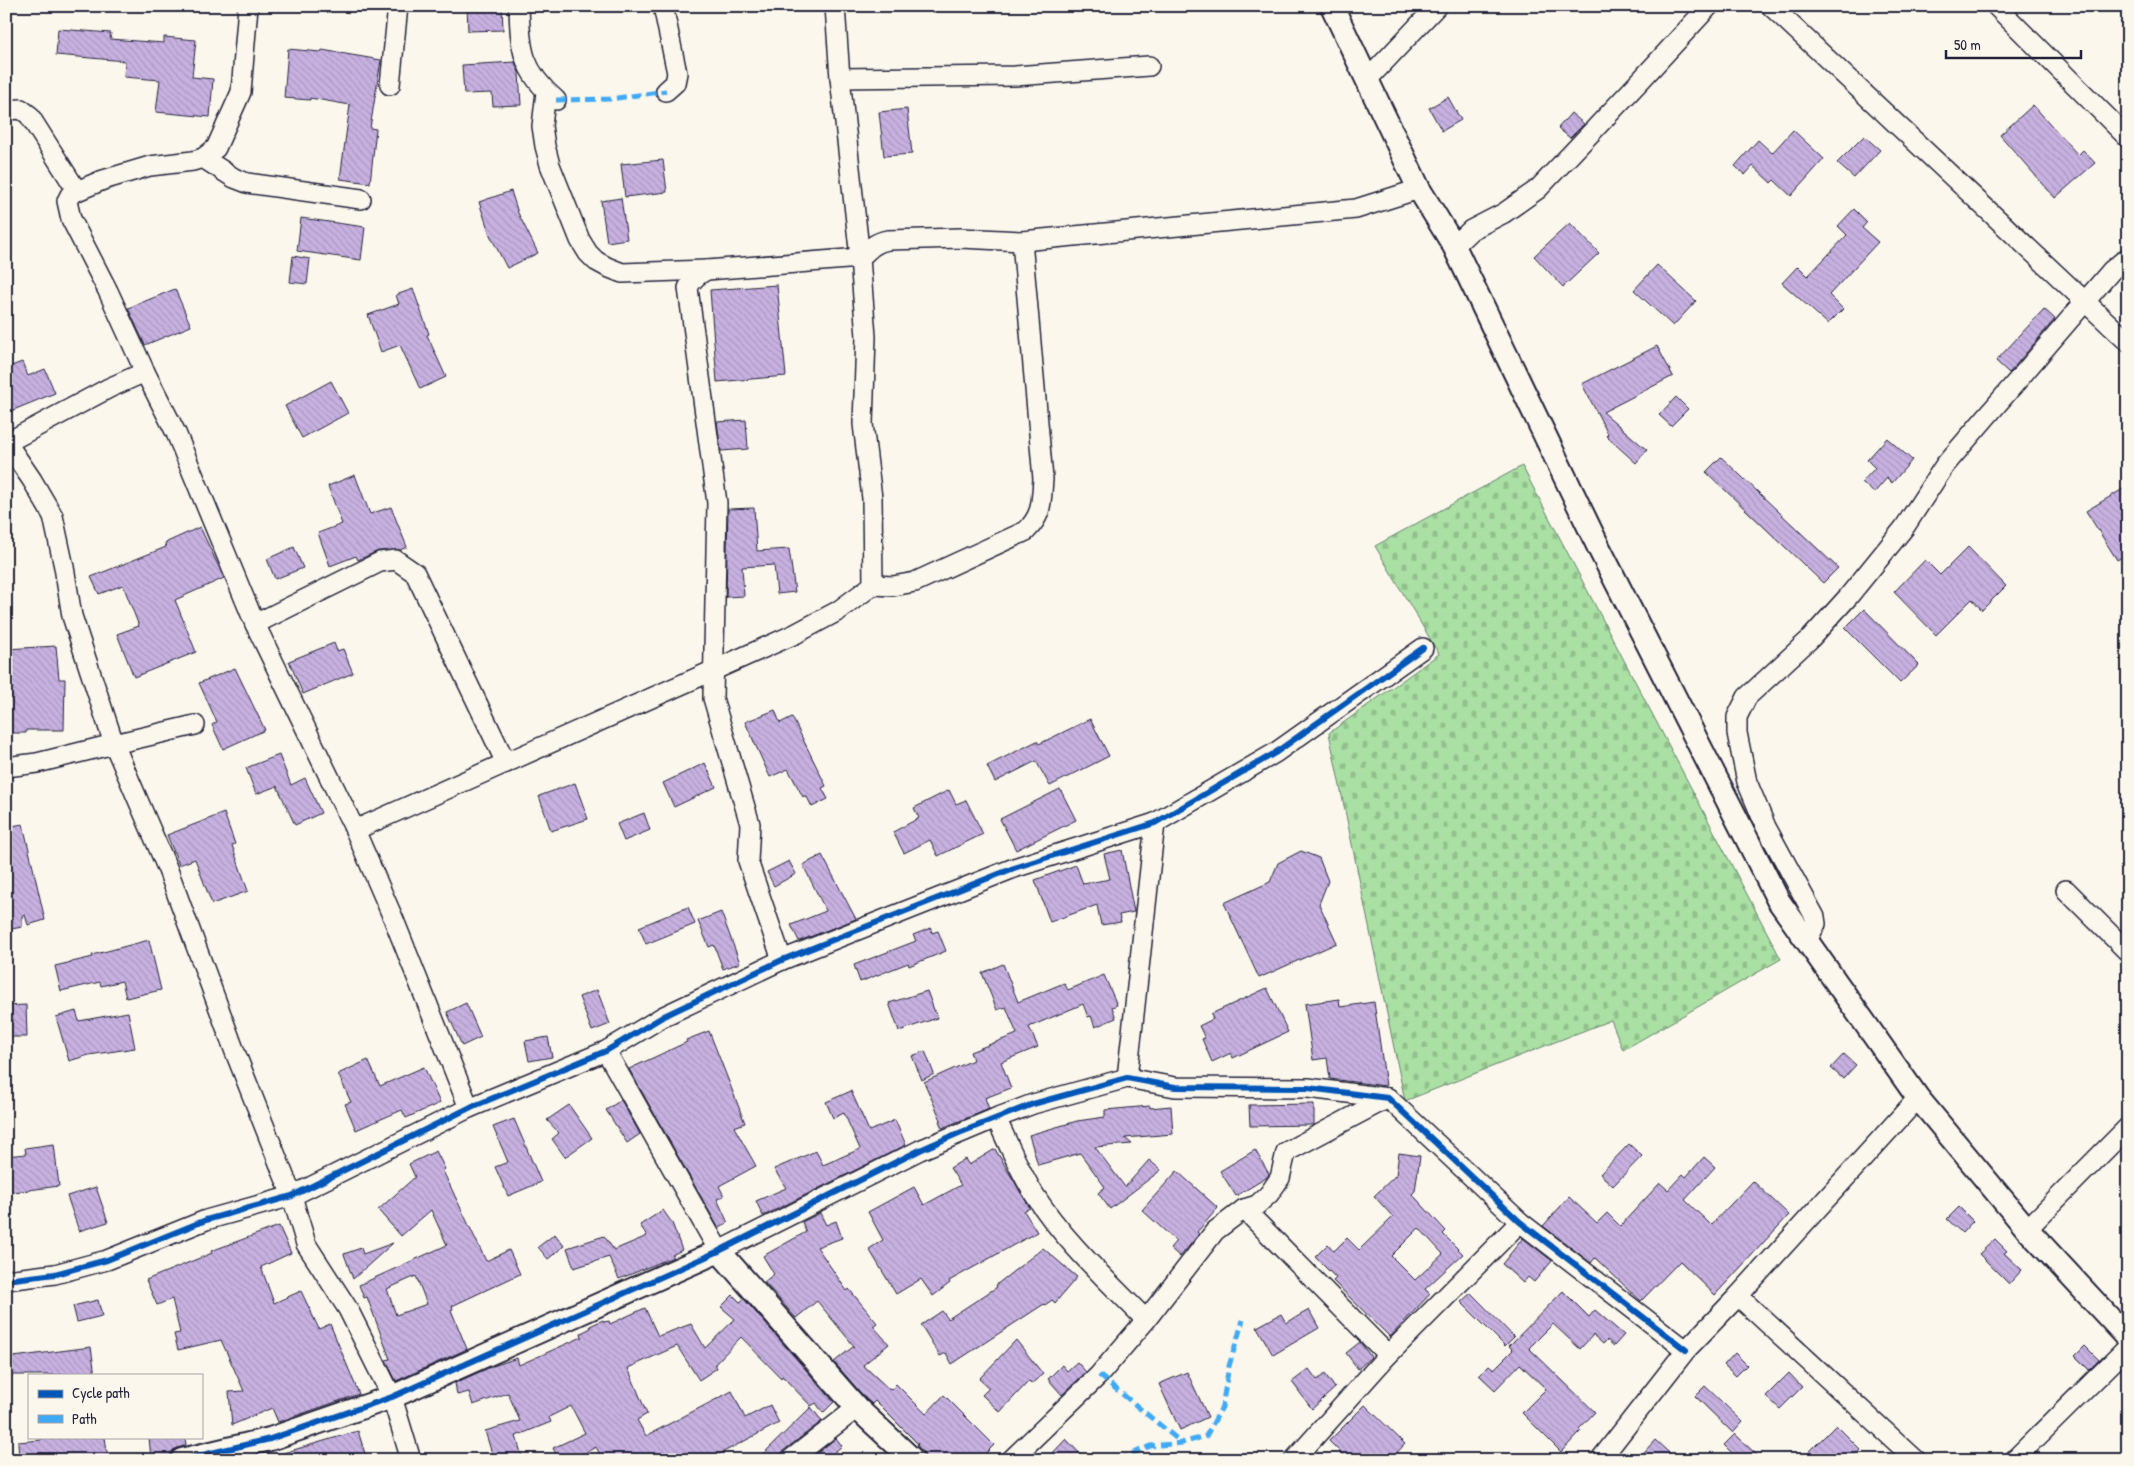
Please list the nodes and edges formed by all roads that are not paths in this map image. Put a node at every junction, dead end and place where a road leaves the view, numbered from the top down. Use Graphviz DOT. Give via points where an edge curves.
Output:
graph roads {
  1 [pos="248,6"];
  2 [pos="398,6"];
  3 [pos="519,6"];
  4 [pos="663,6"];
  5 [pos="835,6"];
  6 [pos="1332,6"];
  7 [pos="1437,6"];
  8 [pos="1708,6"];
  9 [pos="1771,6"];
  10 [pos="1996,6"];
  11 [pos="1149,66"];
  12 [pos="840,78"];
  13 [pos="1367,80"];
  14 [pos="390,84"];
  15 [pos="666,91"];
  16 [pos="6,110"];
  17 [pos="2128,138"];
  18 [pos="203,158"];
  19 [pos="1419,188"];
  20 [pos="77,191"];
  21 [pos="361,199"];
  22 [pos="1022,241"];
  23 [pos="1454,246"];
  24 [pos="2128,257"];
  25 [pos="860,258"];
  26 [pos="707,270"];
  27 [pos="2084,302"];
  28 [pos="2128,342"];
  29 [pos="145,372"];
  30 [pos="7,441"];
  31 [pos="873,585"];
  32 [pos="255,624"];
  33 [pos="1423,648"];
  34 [pos="713,671"];
  35 [pos="195,725"];
  36 [pos="114,744"];
  37 [pos="506,763"];
  38 [pos="6,767"];
  39 [pos="1155,823"];
  40 [pos="355,830"];
  41 [pos="2066,890"];
  42 [pos="1806,942"];
  43 [pos="2128,952"];
  44 [pos="782,960"];
  45 [pos="606,1051"];
  46 [pos="1127,1078"];
  47 [pos="1388,1098"];
  48 [pos="1918,1098"];
  49 [pos="469,1108"];
  50 [pos="996,1118"];
  51 [pos="2128,1127"];
  52 [pos="292,1196"];
  53 [pos="1244,1209"];
  54 [pos="1520,1222"];
  55 [pos="2027,1229"];
  56 [pos="719,1251"];
  57 [pos="6,1280"];
  58 [pos="1738,1296"];
  59 [pos="1146,1320"];
  60 [pos="2128,1338"];
  61 [pos="2128,1347"];
  62 [pos="1686,1350"];
  63 [pos="1388,1355"];
  64 [pos="392,1397"];
  65 [pos="857,1408"];
  66 [pos="1606,1458"];
  67 [pos="186,1459"];
  68 [pos="411,1460"];
  69 [pos="790,1460"];
  70 [pos="914,1460"];
  71 [pos="1011,1460"];
  72 [pos="1294,1460"];
  73 [pos="1916,1460"];
  74 [pos="2014,1460"];
  1 -- 18 [label="street" via="241,92 216,148"];
  2 -- 14 [label="street"];
  3 -- 26 [label="street" via="522,52 529,70 551,96 542,126 550,165 588,253 607,268 622,272"];
  4 -- 15 [label="street" via="677,73 675,83"];
  5 -- 12 [label="street"];
  6 -- 13 [label="street"];
  7 -- 13 [label="street"];
  8 -- 23 [label="street" via="1538,189 1504,213 1471,230"];
  9 -- 27 [label="street"];
  10 -- 17 [label="street"];
  11 -- 12 [label="street" via="1015,76"];
  12 -- 25 [label="street"];
  13 -- 19 [label="street"];
  16 -- 20 [label="street" via="22,109 29,114"];
  18 -- 20 [label="street" via="150,166"];
  18 -- 21 [label="street" via="247,183"];
  19 -- 22 [label="street" via="1356,209"];
  19 -- 23 [label="street"];
  20 -- 29 [label="street" via="67,201 71,219"];
  22 -- 25 [label="street" via="961,238 888,240 879,242"];
  22 -- 31 [label="street" via="1043,479 1040,510 1035,522 1026,531 915,582"];
  23 -- 42 [label="street" via="1599,548 1778,900"];
  24 -- 27 [label="street"];
  25 -- 26 [label="street"];
  25 -- 31 [label="street" via="866,337 863,424 872,498"];
  26 -- 34 [label="street" via="688,288 717,503"];
  27 -- 28 [label="street"];
  27 -- 42 [label="street" via="1945,465 1904,528 1848,597 1747,697 1737,717 1747,782 1766,827 1815,917 1816,924"];
  29 -- 30 [label="street"];
  29 -- 32 [label="street" via="176,434"];
  30 -- 36 [label="street" via="53,516 72,616"];
  31 -- 34 [label="street" via="838,611 803,630"];
  32 -- 37 [label="street" via="380,562 396,560 415,573"];
  32 -- 40 [label="street"];
  33 -- 39 [label="street" via="1275,753"];
  34 -- 37 [label="street"];
  34 -- 44 [label="street" via="713,698 750,824 748,861"];
  35 -- 36 [label="street"];
  36 -- 38 [label="street" via="37,763"];
  36 -- 52 [label="street" via="168,870"];
  37 -- 40 [label="street"];
  39 -- 44 [label="street" via="1014,868"];
  39 -- 46 [label="street"];
  40 -- 49 [label="street"];
  41 -- 43 [label="street"];
  42 -- 48 [label="street"];
  44 -- 45 [label="street" via="664,1016"];
  45 -- 49 [label="street"];
  45 -- 56 [label="street"];
  46 -- 47 [label="street" via="1175,1087 1308,1088"];
  46 -- 50 [label="street" via="1033,1104"];
  47 -- 53 [label="street" via="1286,1152 1280,1178 1269,1194 1257,1205"];
  47 -- 54 [label="street"];
  48 -- 55 [label="street"];
  48 -- 58 [label="street"];
  49 -- 52 [label="street"];
  50 -- 56 [label="street" via="920,1150"];
  50 -- 59 [label="street" via="1033,1192 1049,1216"];
  51 -- 55 [label="street"];
  52 -- 57 [label="street" via="206,1220 107,1260 55,1274"];
  52 -- 64 [label="street" via="306,1244 348,1309"];
  53 -- 59 [label="street" via="1215,1231"];
  53 -- 63 [label="street"];
  54 -- 62 [label="street"];
  54 -- 63 [label="street"];
  55 -- 60 [label="street"];
  56 -- 64 [label="street"];
  56 -- 65 [label="street"];
  58 -- 62 [label="street"];
  58 -- 73 [label="street"];
  59 -- 71 [label="street" via="1099,1376"];
  61 -- 74 [label="street"];
  62 -- 66 [label="street"];
  63 -- 72 [label="street"];
  64 -- 67 [label="street" via="270,1439"];
  64 -- 68 [label="street"];
  65 -- 69 [label="street"];
  65 -- 70 [label="street"];
}
